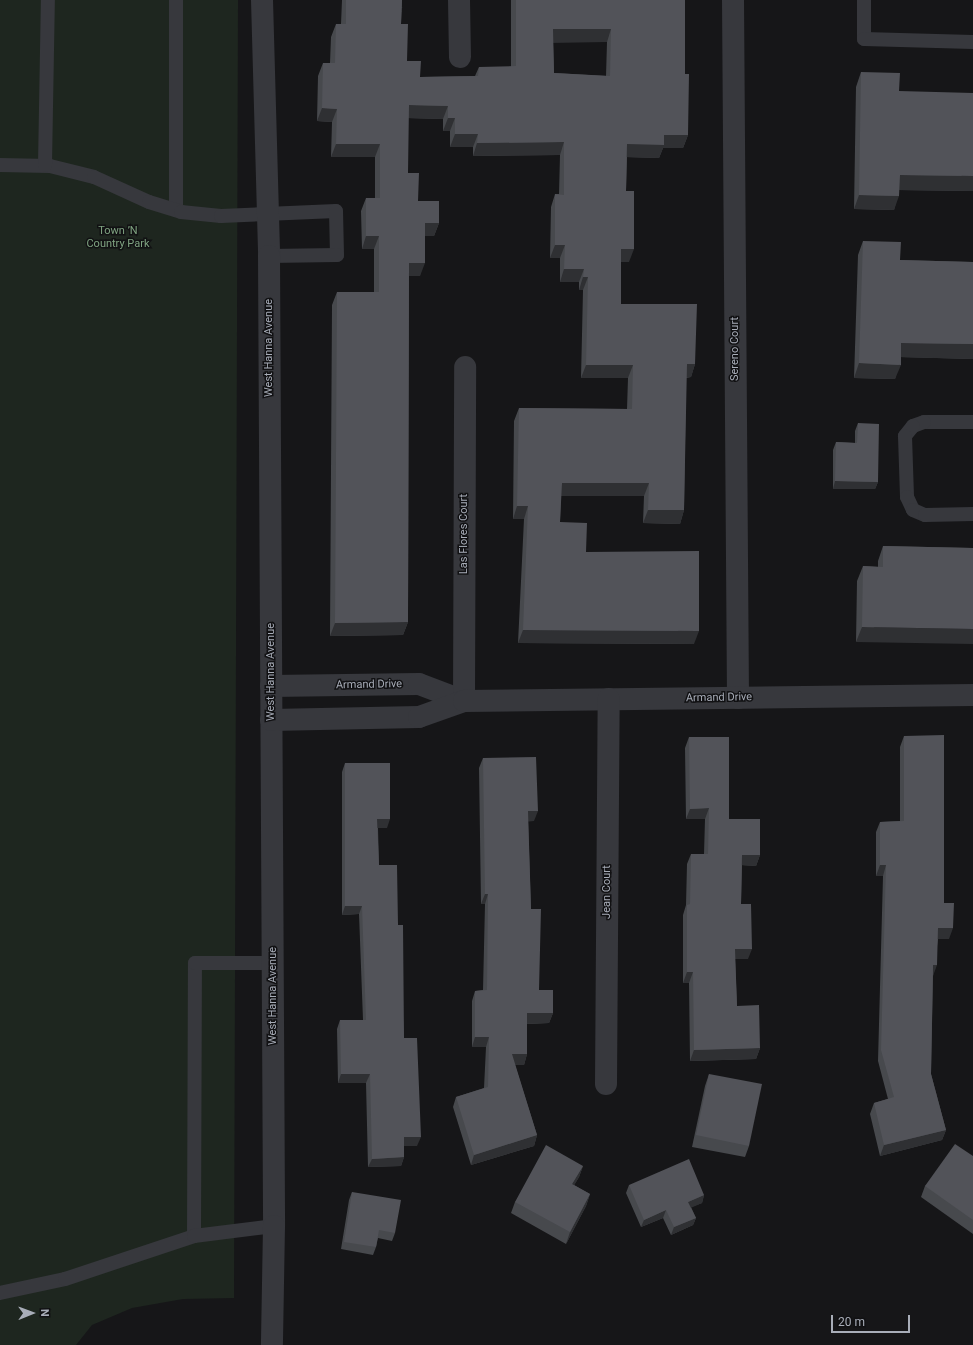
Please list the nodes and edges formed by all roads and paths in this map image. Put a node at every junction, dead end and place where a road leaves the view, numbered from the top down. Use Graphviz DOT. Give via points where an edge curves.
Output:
graph roads {
  1 [pos="48,0"];
  2 [pos="176,0"];
  3 [pos="262,0"];
  4 [pos="459,0"];
  5 [pos="733,0"];
  6 [pos="864,0"];
  7 [pos="973,42"];
  8 [pos="460,57"];
  9 [pos="0,165"];
  10 [pos="46,165"];
  11 [pos="176,210"];
  12 [pos="268,212"];
  13 [pos="269,256"];
  14 [pos="465,367"];
  15 [pos="973,422"];
  16 [pos="973,514"];
  17 [pos="271,686"];
  18 [pos="973,695"];
  19 [pos="738,698"];
  20 [pos="609,699"];
  21 [pos="464,701"];
  22 [pos="271,720"];
  23 [pos="273,963"];
  24 [pos="606,1084"];
  25 [pos="274,1226"];
  26 [pos="194,1236"];
  27 [pos="0,1293"];
  28 [pos="272,1345"];
  1 -- 10 [label="lane"];
  2 -- 11 [label="lane"];
  3 -- 12 [label="street, West Hanna Avenue"];
  4 -- 8 [label="street"];
  5 -- 19 [label="street, Sereno Court"];
  6 -- 7 [label="lane" via="864,39"];
  9 -- 10 [label="lane"];
  10 -- 11 [label="lane" via="94,176 149,202"];
  11 -- 12 [label="lane" via="221,216"];
  12 -- 13 [label="street, West Hanna Avenue"];
  12 -- 13 [label="lane" via="336,211 337,255"];
  13 -- 17 [label="street, West Hanna Avenue"];
  14 -- 21 [label="street, Las Flores Court"];
  15 -- 16 [label="lane" via="924,422 913,426 905,436 907,497 913,510 925,515"];
  17 -- 21 [label="street, Armand Drive" via="419,684"];
  17 -- 22 [label="street, West Hanna Avenue"];
  18 -- 19 [label="street, Armand Drive"];
  19 -- 20 [label="street, Armand Drive"];
  20 -- 21 [label="street, Armand Drive"];
  20 -- 24 [label="street, Jean Court"];
  21 -- 22 [label="street, Armand Drive" via="419,717"];
  22 -- 23 [label="street, West Hanna Avenue"];
  23 -- 25 [label="street, West Hanna Avenue"];
  23 -- 26 [label="lane" via="195,963"];
  25 -- 26 [label="lane"];
  25 -- 28 [label="street, West Hanna Avenue"];
  26 -- 27 [label="lane" via="65,1279"];
}
